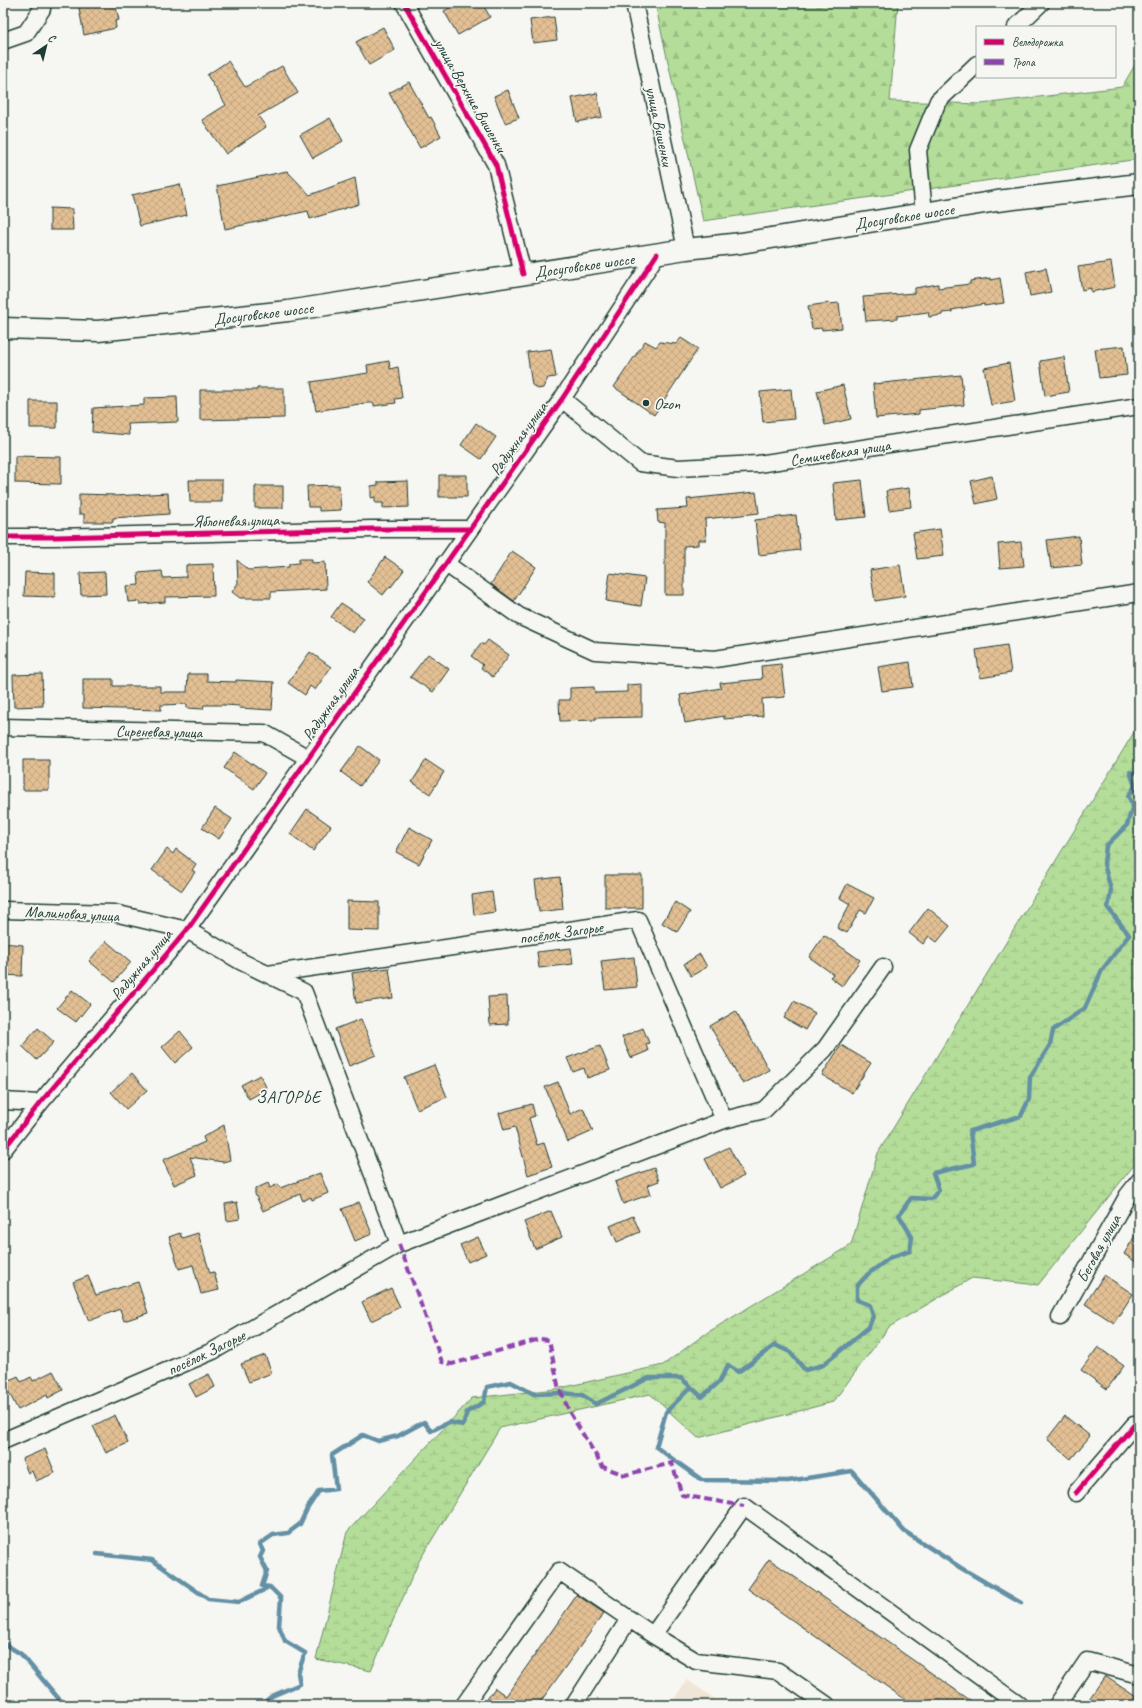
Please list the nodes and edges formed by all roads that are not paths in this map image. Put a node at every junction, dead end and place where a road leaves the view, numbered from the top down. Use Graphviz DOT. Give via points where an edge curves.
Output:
graph roads {
  1 [pos="41,3"];
  2 [pos="404,3"];
  3 [pos="634,3"];
  4 [pos="1041,3"];
  5 [pos="1017,26"];
  6 [pos="3,41"];
  7 [pos="976,65"];
  8 [pos="1139,184"];
  9 [pos="924,213"];
  10 [pos="686,249"];
  11 [pos="657,254"];
  12 [pos="523,274"];
  13 [pos="3,328"];
  14 [pos="562,399"];
  15 [pos="1139,406"];
  16 [pos="469,530"];
  17 [pos="3,537"];
  18 [pos="445,563"];
  19 [pos="1139,593"];
  20 [pos="3,727"];
  21 [pos="308,758"];
  22 [pos="3,910"];
  23 [pos="187,930"];
  24 [pos="883,967"];
  25 [pos="268,974"];
  26 [pos="3,1101"];
  27 [pos="40,1103"];
  28 [pos="724,1120"];
  29 [pos="3,1150"];
  30 [pos="1139,1181"];
  31 [pos="399,1244"];
  32 [pos="1060,1317"];
  33 [pos="1139,1428"];
  34 [pos="3,1441"];
  35 [pos="1076,1493"];
  36 [pos="629,1619"];
  37 [pos="653,1635"];
  38 [pos="1139,1675"];
  39 [pos="464,1705"];
  40 [pos="574,1705"];
  41 [pos="826,1705"];
  42 [pos="1019,1705"];
  43 [pos="1056,1705"];
  1 -- 6 [label="street" via="42,9 26,33"];
  2 -- 12 [label="street, улица Верхние Вишенки" via="496,165"];
  3 -- 10 [label="street, улица Вишенки"];
  4 -- 5 [label="street"];
  7 -- 9 [label="street" via="938,101 918,150"];
  8 -- 9 [label="main road, Досуговское шоссе" via="996,200"];
  9 -- 10 [label="main road, Досуговское шоссе" via="740,243"];
  10 -- 11 [label="main road, Досуговское шоссе"];
  11 -- 12 [label="main road, Досуговское шоссе"];
  11 -- 14 [label="street, Радужная улица"];
  12 -- 13 [label="main road, Досуговское шоссе" via="288,311 98,331"];
  14 -- 15 [label="street, Семичевская улица" via="640,463 678,468 758,464"];
  14 -- 16 [label="street, Радужная улица"];
  16 -- 17 [label="street, Яблоневая улица" via="372,529"];
  16 -- 18 [label="street, Радужная улица"];
  18 -- 19 [label="street" via="519,616 595,651 715,659"];
  18 -- 21 [label="street, Радужная улица"];
  20 -- 21 [label="street, Сиреневая улица" via="264,733"];
  21 -- 23 [label="street, Радужная улица"];
  22 -- 23 [label="street, Малиновая улица" via="114,913"];
  23 -- 25 [label="street"];
  23 -- 27 [label="street, Радужная улица"];
  24 -- 28 [label="street, посёлок Загорье" via="826,1049 764,1110"];
  25 -- 28 [label="street, посёлок Загорье" via="638,920"];
  25 -- 31 [label="street" via="304,992"];
  26 -- 27 [label="street"];
  27 -- 29 [label="street, Радужная улица"];
  28 -- 31 [label="street, посёлок Загорье"];
  30 -- 32 [label="street, Беговая улица" via="1128,1195"];
  31 -- 34 [label="street, посёлок Загорье" via="213,1351"];
  33 -- 35 [label="street" via="1134,1424"];
  36 -- 37 [label="street"];
  36 -- 39 [label="street" via="559,1571"];
  36 -- 40 [label="street"];
  37 -- 41 [label="street" via="696,1661 778,1671"];
  37 -- 42 [label="street" via="744,1506"];
  38 -- 43 [label="street" via="1087,1661"];
}
